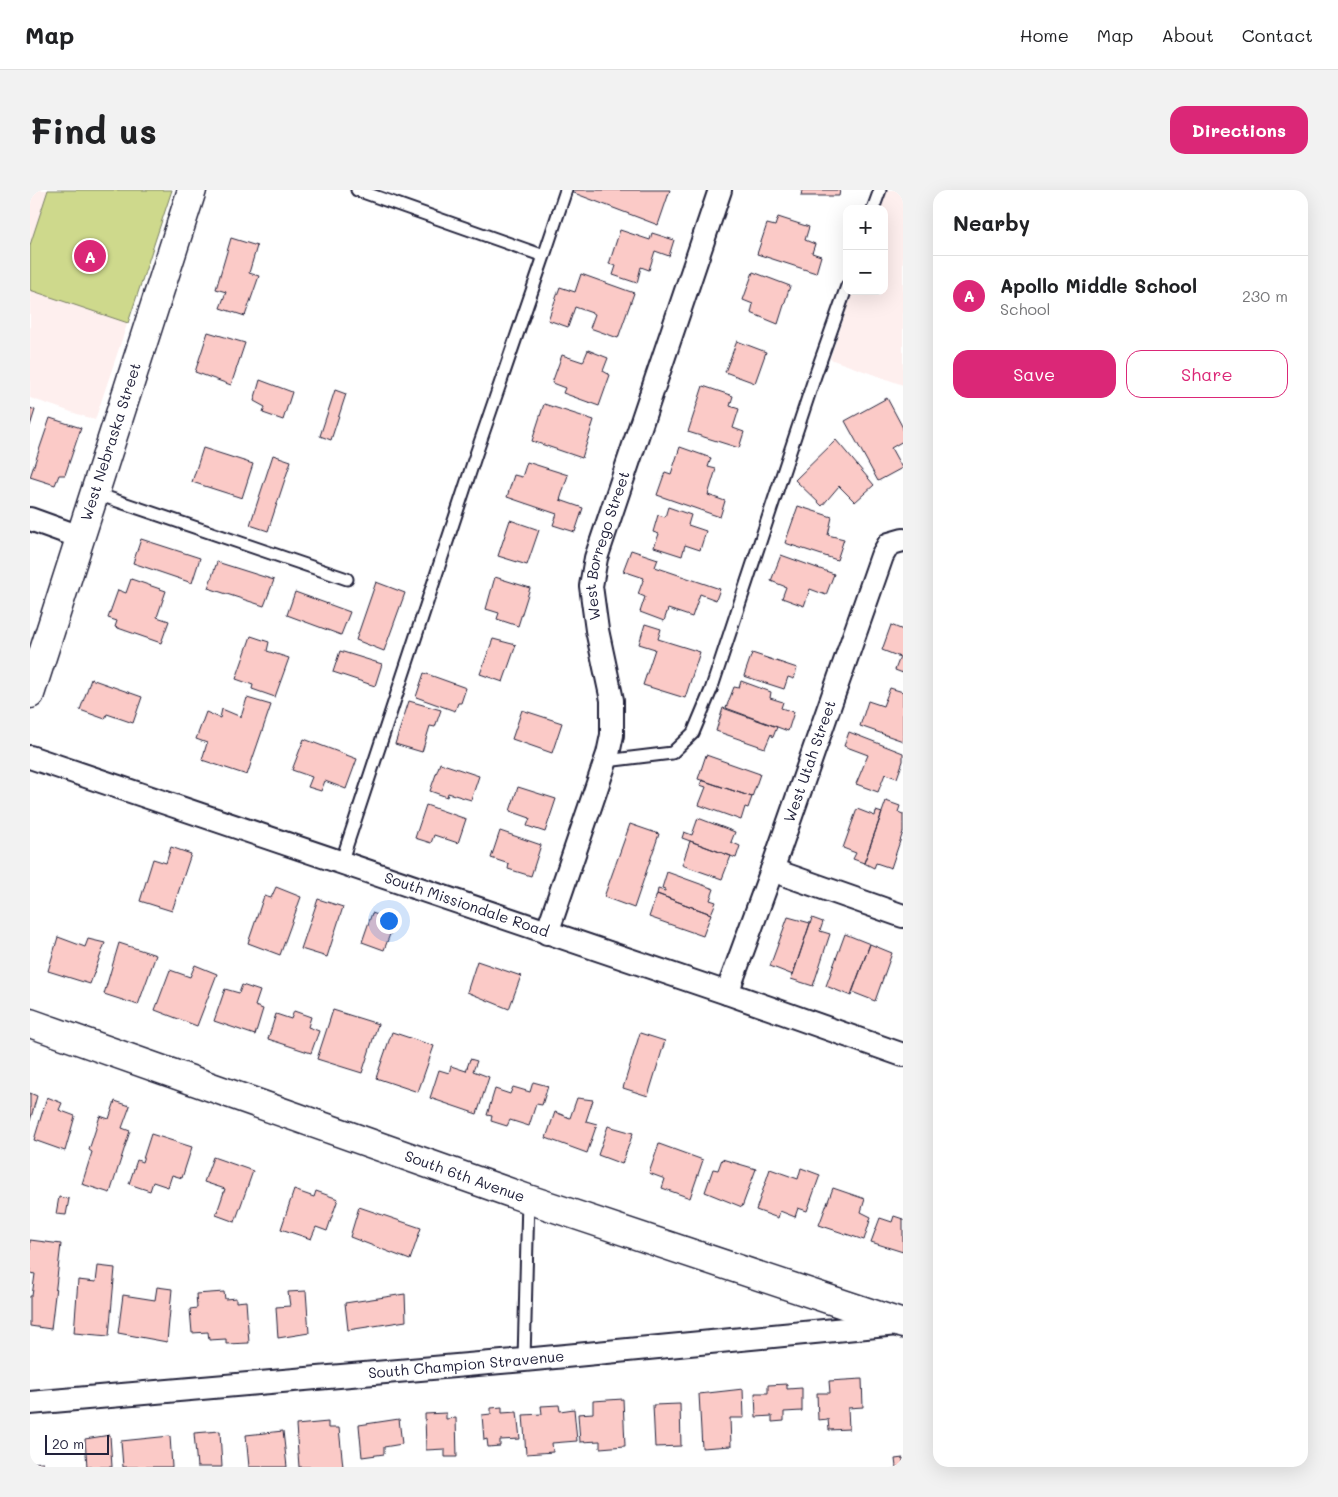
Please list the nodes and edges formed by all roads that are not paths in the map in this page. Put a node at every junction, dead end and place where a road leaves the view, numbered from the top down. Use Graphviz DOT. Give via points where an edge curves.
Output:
graph roads {
  1 [pos="192,190"];
  2 [pos="357,190"];
  3 [pos="566,190"];
  4 [pos="720,190"];
  5 [pos="880,190"];
  6 [pos="874,205"];
  7 [pos="544,256"];
  8 [pos="844,295"];
  9 [pos="94,493"];
  10 [pos="30,519"];
  11 [pos="80,537"];
  12 [pos="903,540"];
  13 [pos="347,579"];
  14 [pos="30,694"];
  15 [pos="30,757"];
  16 [pos="606,761"];
  17 [pos="341,863"];
  18 [pos="772,870"];
  19 [pos="903,916"];
  20 [pos="547,933"];
  21 [pos="727,993"];
  22 [pos="30,1023"];
  23 [pos="903,1055"];
  24 [pos="528,1199"];
  25 [pos="902,1324"];
  26 [pos="524,1360"];
  27 [pos="30,1403"];
  1 -- 9 [label="street, West Nebraska Street"];
  2 -- 7 [label="lane"];
  3 -- 7 [label="lane"];
  4 -- 16 [label="street, West Borrego Street" via="596,558 591,586 612,700 612,735"];
  5 -- 6 [label="lane"];
  7 -- 17 [label="lane"];
  8 -- 16 [label="lane" via="711,690 693,734 672,753"];
  9 -- 11 [label="street, West Nebraska Street"];
  9 -- 13 [label="lane"];
  10 -- 11 [label="street"];
  11 -- 14 [label="street, West Nebraska Street"];
  12 -- 18 [label="street, West Utah Street" via="889,544 882,556"];
  15 -- 17 [label="street, South Missiondale Road"];
  16 -- 20 [label="street, West Borrego Street"];
  17 -- 20 [label="street, South Missiondale Road"];
  18 -- 19 [label="street"];
  18 -- 21 [label="street, West Utah Street"];
  20 -- 21 [label="street, South Missiondale Road"];
  21 -- 23 [label="street, South Missiondale Road"];
  22 -- 24 [label="street, South 6th Avenue"];
  24 -- 25 [label="street, South 6th Avenue"];
  24 -- 26 [label="lane"];
  25 -- 26 [label="street, South Champion Stravenue"];
  26 -- 27 [label="street, South Champion Stravenue"];
}
